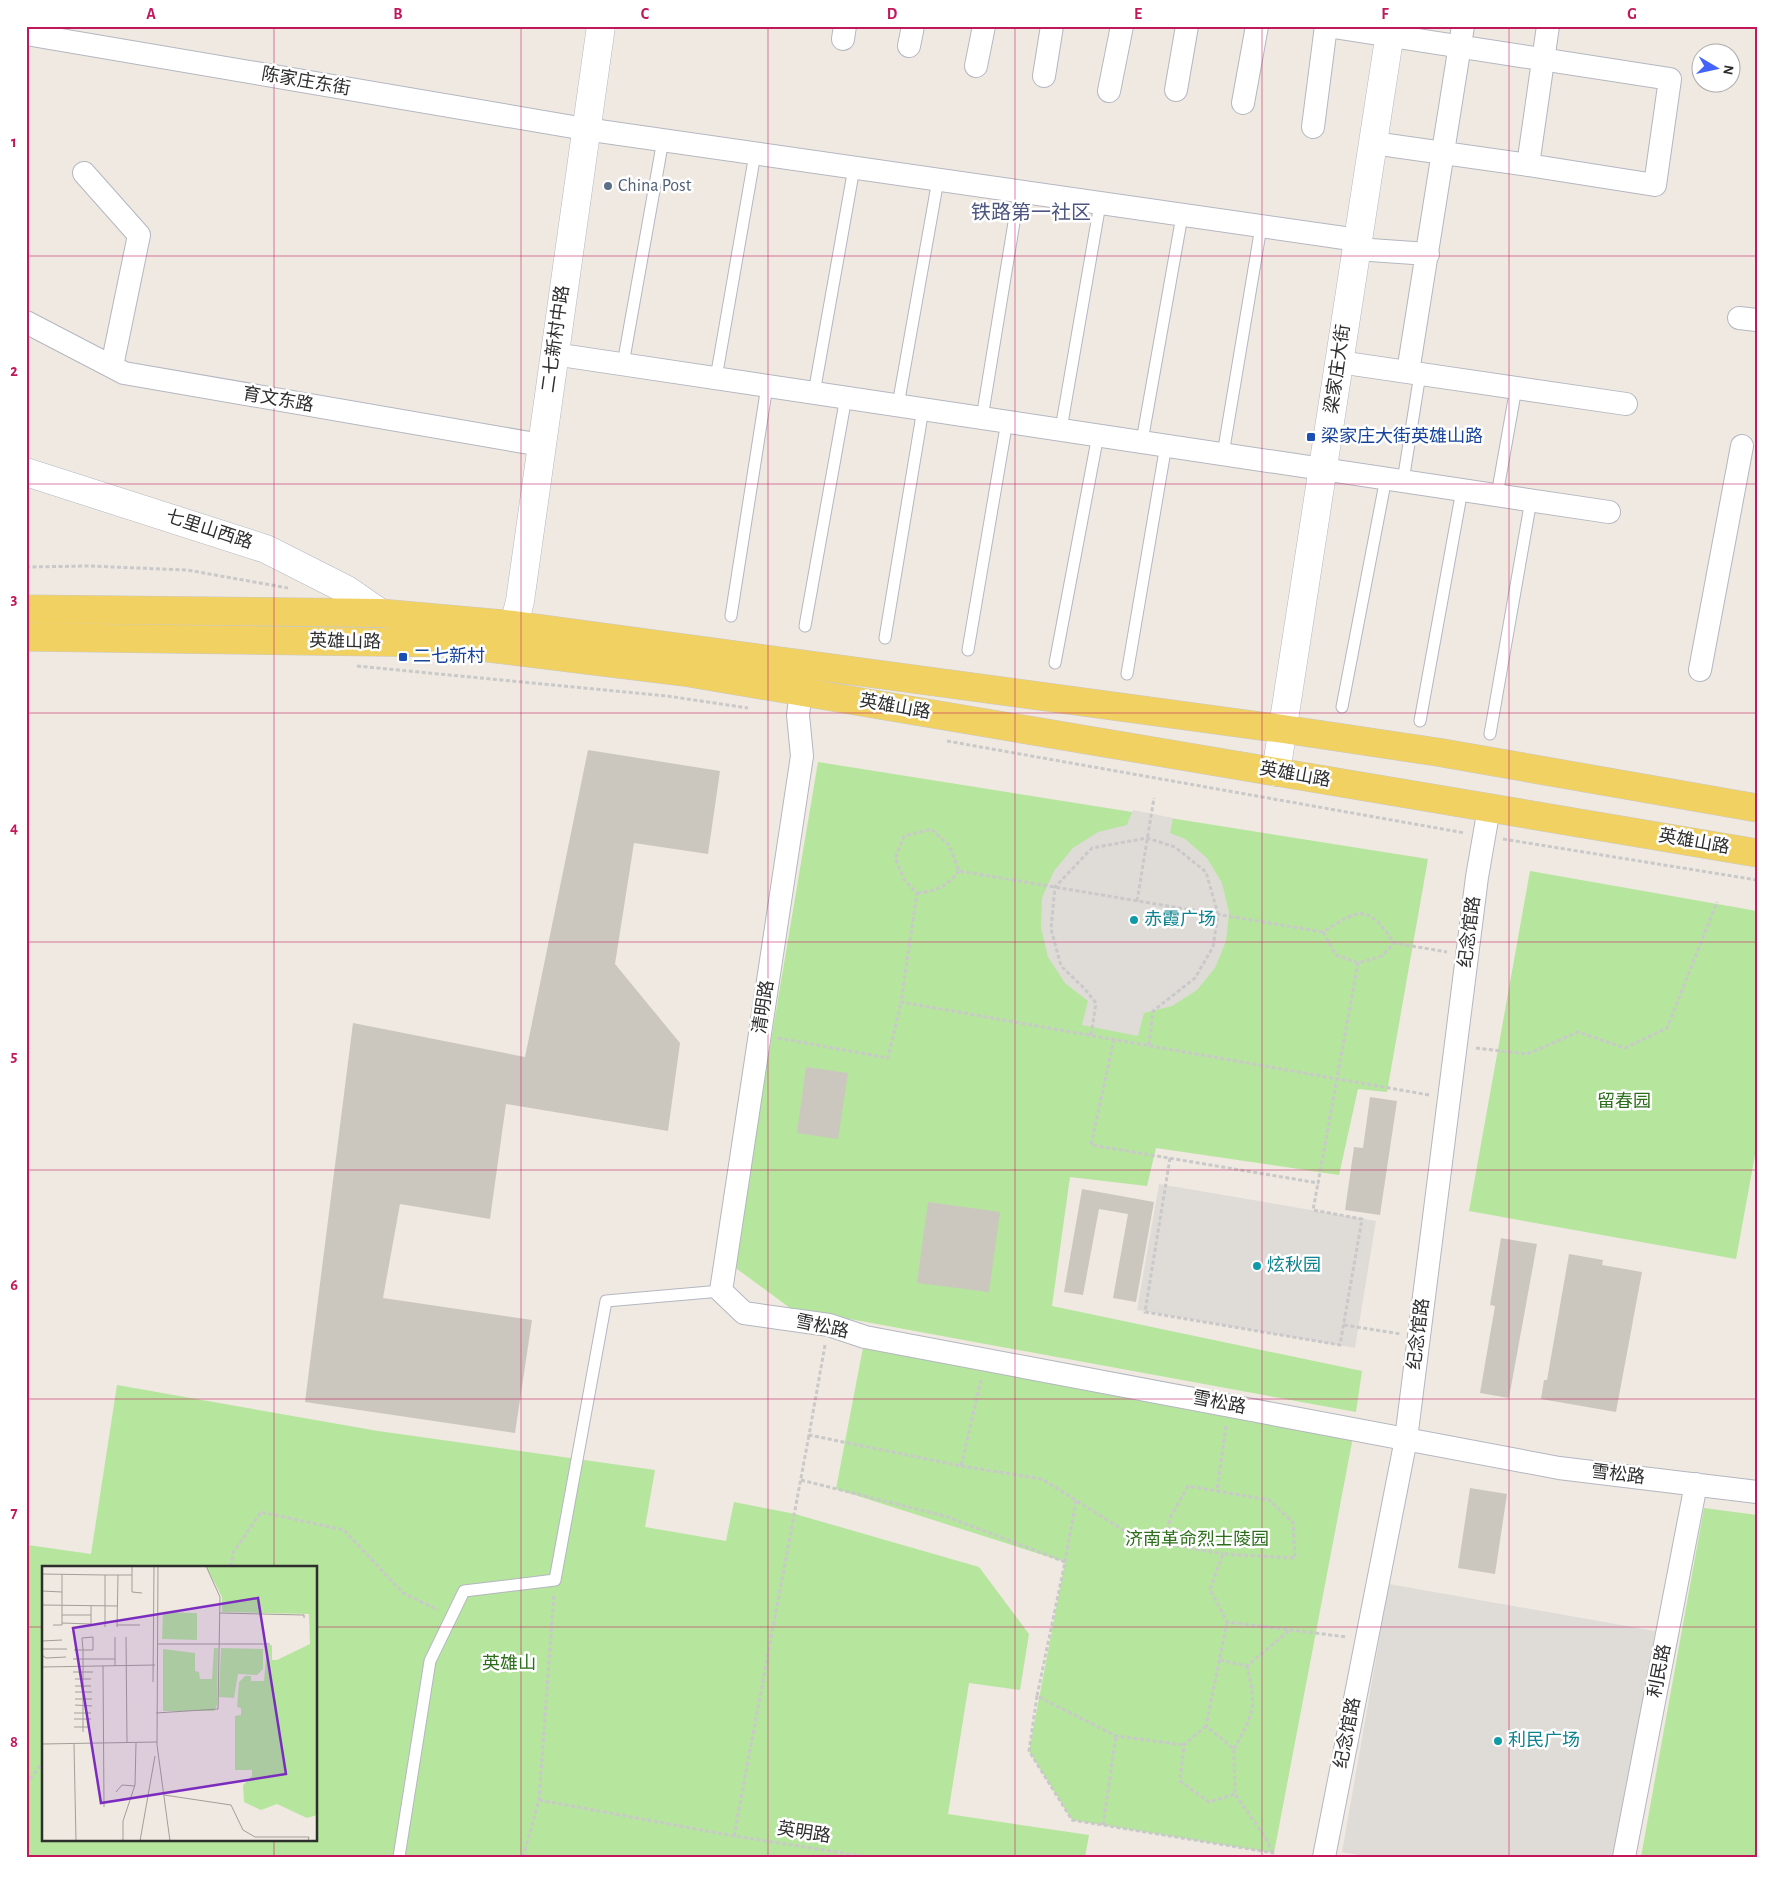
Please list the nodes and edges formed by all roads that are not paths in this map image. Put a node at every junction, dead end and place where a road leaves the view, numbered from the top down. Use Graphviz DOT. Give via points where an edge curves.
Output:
graph roads {
  1 [pos="601,26"];
  2 [pos="984,26"];
  3 [pos="1052,26"];
  4 [pos="1122,26"];
  5 [pos="1187,26"];
  6 [pos="1257,26"];
  7 [pos="1326,26"];
  8 [pos="1548,26"];
  9 [pos="1390,31"];
  10 [pos="26,34"];
  11 [pos="1462,37"];
  12 [pos="1543,60"];
  13 [pos="976,66"];
  14 [pos="1044,76"];
  15 [pos="1109,90"];
  16 [pos="1176,90"];
  17 [pos="1243,103"];
  18 [pos="1313,127"];
  19 [pos="586,129"];
  20 [pos="663,140"];
  21 [pos="1373,143"];
  22 [pos="1444,153"];
  23 [pos="755,154"];
  24 [pos="1528,165"];
  25 [pos="854,168"];
  26 [pos="84,173"];
  27 [pos="938,180"];
  28 [pos="1019,192"];
  29 [pos="1100,204"];
  30 [pos="1182,216"];
  31 [pos="1260,227"];
  32 [pos="1357,245"];
  33 [pos="1428,254"];
  34 [pos="26,322"];
  35 [pos="554,354"];
  36 [pos="1339,362"];
  37 [pos="623,364"];
  38 [pos="112,366"];
  39 [pos="1414,373"];
  40 [pos="716,378"];
  41 [pos="767,386"];
  42 [pos="1516,388"];
  43 [pos="814,392"];
  44 [pos="846,397"];
  45 [pos="1626,404"];
  46 [pos="898,405"];
  47 [pos="923,409"];
  48 [pos="982,418"];
  49 [pos="1007,421"];
  50 [pos="1062,429"];
  51 [pos="1098,435"];
  52 [pos="1142,442"];
  53 [pos="541,445"];
  54 [pos="1166,445"];
  55 [pos="1741,446"];
  56 [pos="1224,454"];
  57 [pos="1323,468"];
  58 [pos="26,472"];
  59 [pos="1395,479"];
  60 [pos="1462,490"];
  61 [pos="1497,495"];
  62 [pos="1531,500"];
  63 [pos="1609,512"];
  64 [pos="26,609"];
  65 [pos="380,614"];
  66 [pos="731,616"];
  67 [pos="805,626"];
  68 [pos="26,637"];
  69 [pos="514,638"];
  70 [pos="885,638"];
  71 [pos="968,650"];
  72 [pos="1055,663"];
  73 [pos="1700,670"];
  74 [pos="1127,674"];
  75 [pos="801,691"];
  76 [pos="1342,707"];
  77 [pos="1420,721"];
  78 [pos="1283,729"];
  79 [pos="1490,734"];
  80 [pos="1276,772"];
  81 [pos="1489,808"];
  82 [pos="1757,808"];
  83 [pos="1757,853"];
  84 [pos="721,1291"];
  85 [pos="1406,1439"];
  86 [pos="1696,1484"];
  87 [pos="1757,1492"];
  88 [pos="399,1857"];
  89 [pos="1324,1857"];
  90 [pos="1624,1857"];
  1 -- 19 [label="street, 二七新村中路"];
  2 -- 13 [label="street"];
  3 -- 14 [label="street"];
  4 -- 15 [label="street"];
  5 -- 16 [label="street"];
  6 -- 17 [label="street"];
  7 -- 9 [label="street"];
  7 -- 18 [label="street"];
  8 -- 12 [label="street"];
  9 -- 11 [label="street"];
  9 -- 21 [label="street, 梁家庄大街"];
  10 -- 19 [label="street, 陈家庄东街"];
  11 -- 12 [label="street"];
  11 -- 22 [label="street"];
  12 -- 24 [label="street"];
  12 -- 24 [label="street" via="1670,79 1654,185"];
  19 -- 20 [label="street, 陈家庄东街"];
  19 -- 35 [label="street, 二七新村中路"];
  20 -- 23 [label="street, 陈家庄东街"];
  20 -- 37 [label="lane"];
  21 -- 22 [label="street"];
  21 -- 32 [label="street, 梁家庄大街"];
  22 -- 24 [label="street"];
  22 -- 33 [label="street"];
  23 -- 25 [label="street, 陈家庄东街"];
  23 -- 40 [label="lane"];
  25 -- 27 [label="street, 陈家庄东街"];
  25 -- 43 [label="lane"];
  26 -- 38 [label="street" via="139,235"];
  27 -- 28 [label="street, 陈家庄东街"];
  27 -- 46 [label="lane"];
  28 -- 29 [label="street, 陈家庄东街"];
  28 -- 48 [label="lane"];
  29 -- 30 [label="street, 陈家庄东街"];
  29 -- 50 [label="lane"];
  30 -- 31 [label="street, 陈家庄东街"];
  30 -- 52 [label="lane"];
  31 -- 32 [label="street, 陈家庄东街"];
  31 -- 56 [label="lane"];
  32 -- 33 [label="street, 陈家庄东街"];
  32 -- 36 [label="street, 梁家庄大街"];
  33 -- 39 [label="street"];
  34 -- 38 [label="street, 育文东路"];
  35 -- 37 [label="street"];
  35 -- 53 [label="street, 二七新村中路"];
  36 -- 39 [label="street"];
  36 -- 57 [label="street, 梁家庄大街"];
  37 -- 40 [label="street"];
  38 -- 53 [label="street, 育文东路" via="124,372"];
  39 -- 42 [label="street"];
  39 -- 59 [label="lane"];
  40 -- 41 [label="street"];
  41 -- 43 [label="street"];
  41 -- 66 [label="lane"];
  42 -- 45 [label="street"];
  42 -- 61 [label="lane"];
  43 -- 44 [label="street"];
  44 -- 46 [label="street"];
  44 -- 67 [label="lane"];
  46 -- 47 [label="street"];
  47 -- 48 [label="street"];
  47 -- 70 [label="lane"];
  48 -- 49 [label="street"];
  49 -- 50 [label="street"];
  49 -- 71 [label="lane"];
  50 -- 51 [label="street"];
  51 -- 52 [label="street"];
  51 -- 72 [label="lane"];
  52 -- 54 [label="street"];
  53 -- 69 [label="street, 二七新村中路"];
  54 -- 56 [label="street"];
  54 -- 74 [label="lane"];
  55 -- 73 [label="street"];
  56 -- 57 [label="street"];
  57 -- 59 [label="street"];
  57 -- 78 [label="street, 梁家庄大街"];
  58 -- 65 [label="street, 七里山西路" via="266,549 347,590"];
  59 -- 60 [label="street"];
  59 -- 76 [label="lane"];
  60 -- 61 [label="street"];
  60 -- 77 [label="lane"];
  61 -- 62 [label="street"];
  62 -- 63 [label="street"];
  62 -- 79 [label="lane"];
  64 -- 65 [label="main road, 英雄山路"];
  65 -- 69 [label="main road, 英雄山路"];
  68 -- 69 [label="main road, 英雄山路" via="447,644"];
  69 -- 75 [label="main road, 英雄山路" via="684,672"];
  69 -- 78 [label="main road, 英雄山路"];
  75 -- 80 [label="main road, 英雄山路"];
  75 -- 84 [label="street, 清明路" via="798,715 802,756"];
  78 -- 80 [label="street, 梁家庄大街"];
  78 -- 82 [label="main road, 英雄山路" via="1437,752"];
  80 -- 81 [label="main road, 英雄山路"];
  81 -- 83 [label="main road, 英雄山路"];
  81 -- 85 [label="street, 纪念馆路" via="1467,955"];
  84 -- 85 [label="street, 雪松路" via="744,1313 829,1325 865,1337"];
  84 -- 88 [label="lane" via="606,1301 555,1580 464,1591 430,1661"];
  85 -- 86 [label="street, 雪松路" via="1559,1468"];
  85 -- 89 [label="street, 纪念馆路"];
  86 -- 87 [label="street, 雪松路"];
  86 -- 90 [label="street, 利民路"];
}
